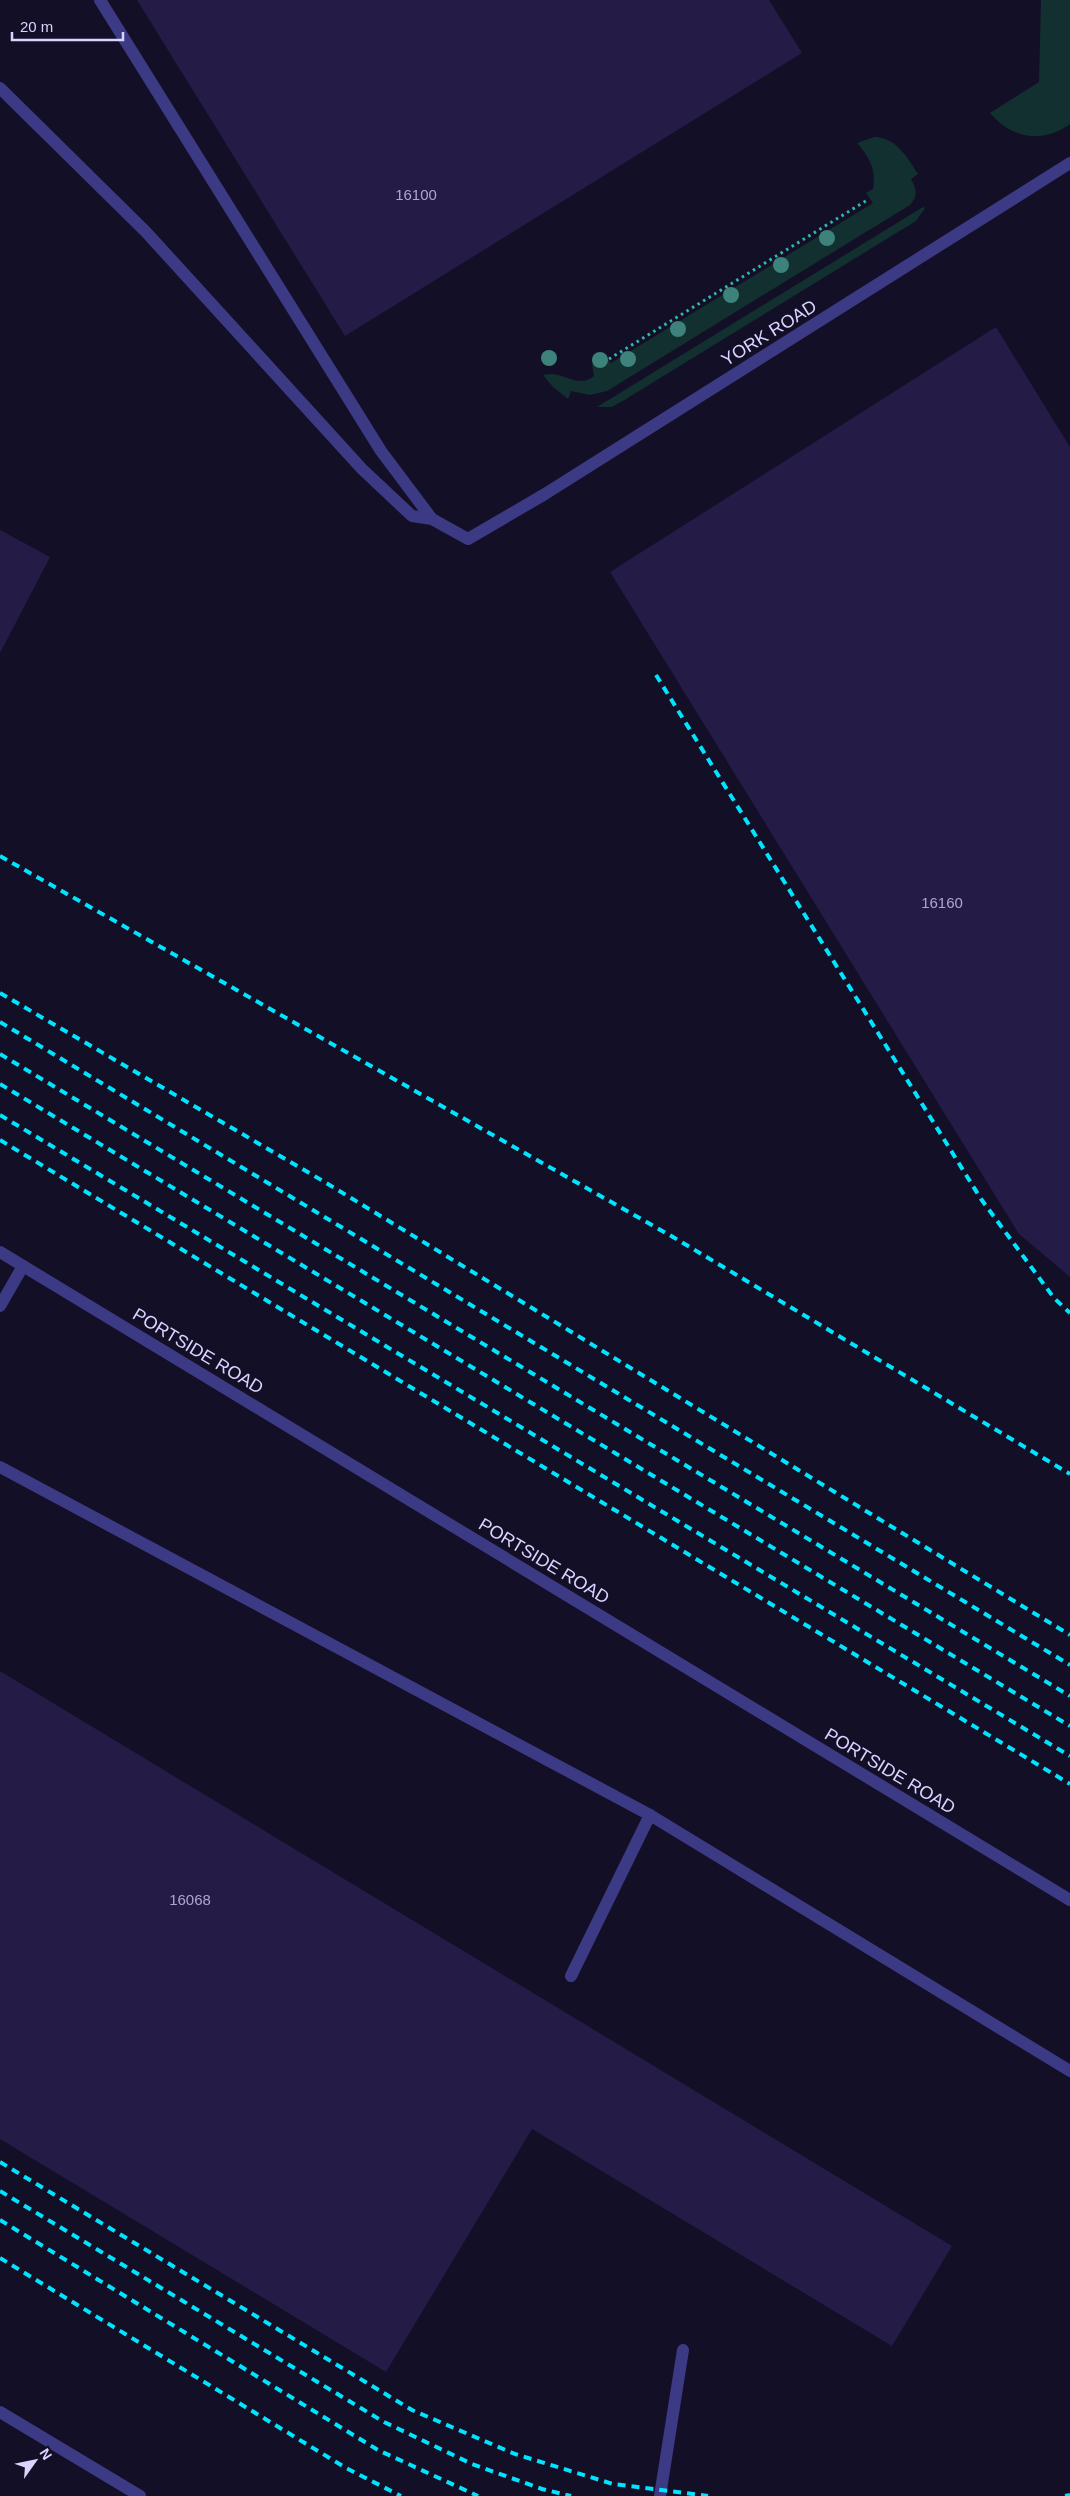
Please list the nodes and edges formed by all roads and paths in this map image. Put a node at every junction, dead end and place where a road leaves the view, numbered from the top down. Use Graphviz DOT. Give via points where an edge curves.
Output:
graph roads {
  1 [pos="100,0"];
  2 [pos="0,88"];
  3 [pos="1070,163"];
  4 [pos="869,199"];
  5 [pos="608,359"];
  6 [pos="432,519"];
  7 [pos="0,1252"];
  8 [pos="23,1266"];
  9 [pos="0,1306"];
  10 [pos="0,1467"];
  11 [pos="650,1815"];
  12 [pos="1070,1900"];
  13 [pos="570,1976"];
  14 [pos="1070,2071"];
  15 [pos="683,2350"];
  16 [pos="0,2412"];
  17 [pos="140,2496"];
  18 [pos="660,2496"];
  1 -- 6 [label="street" via="381,451"];
  2 -- 6 [label="street" via="146,232 362,469 412,516"];
  3 -- 6 [label="street, YORK ROAD" via="486,530 468,539"];
  4 -- 5 [label="path"];
  7 -- 8 [label="street, PORTSIDE ROAD"];
  8 -- 9 [label="street"];
  8 -- 12 [label="street, PORTSIDE ROAD"];
  10 -- 11 [label="street"];
  11 -- 13 [label="street"];
  11 -- 14 [label="street"];
  15 -- 18 [label="street"];
  16 -- 17 [label="street"];
}
